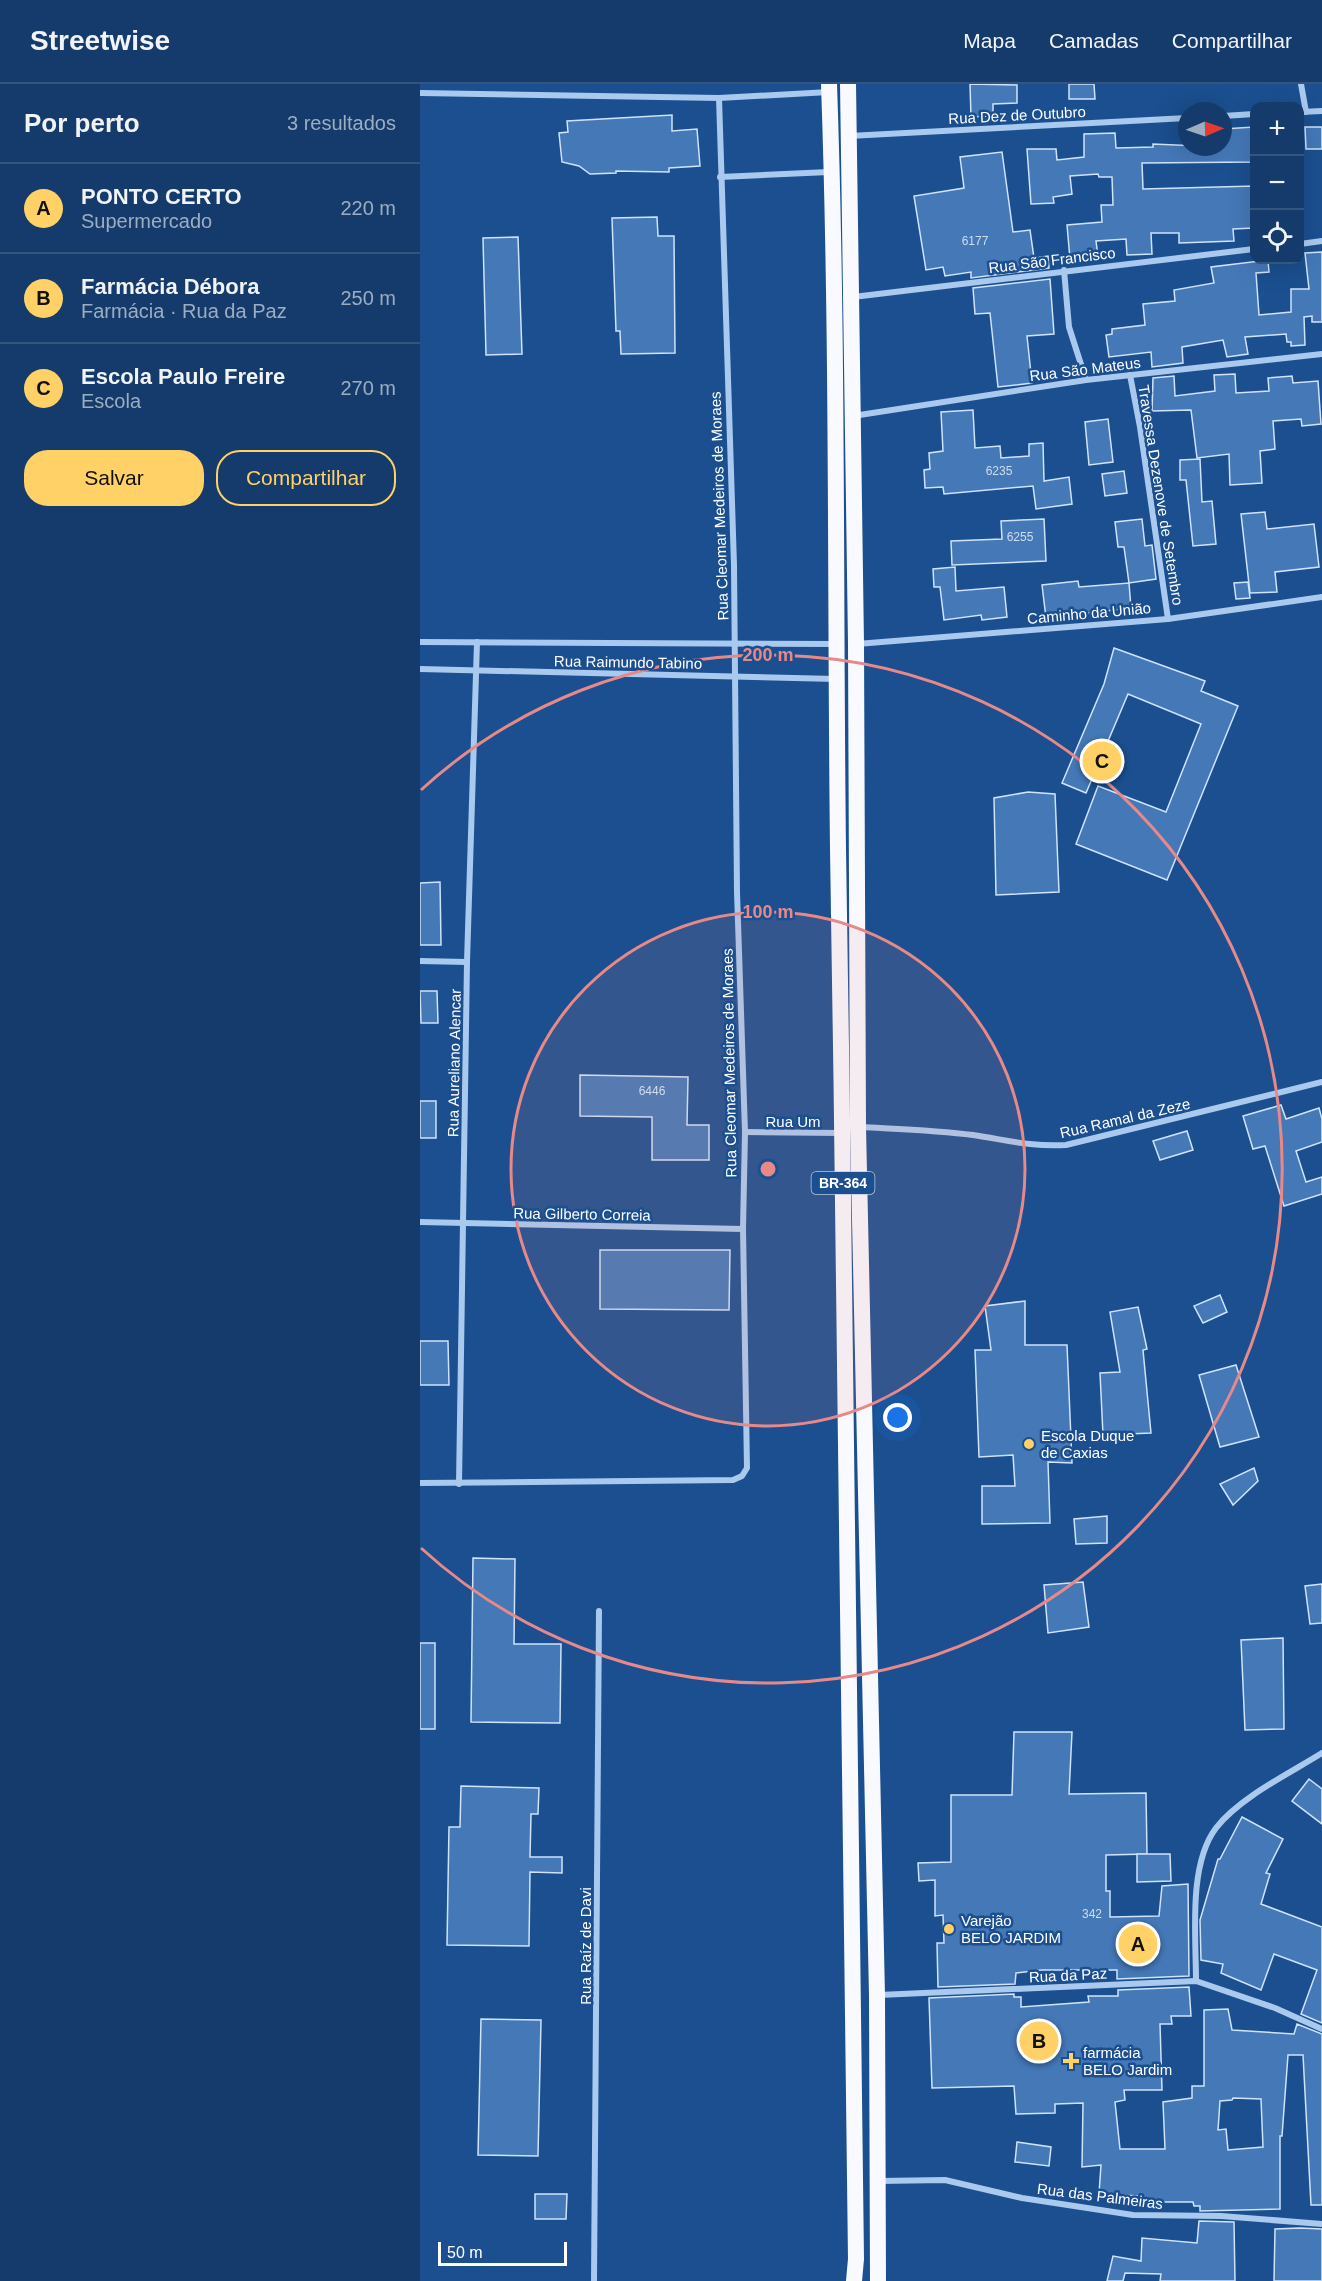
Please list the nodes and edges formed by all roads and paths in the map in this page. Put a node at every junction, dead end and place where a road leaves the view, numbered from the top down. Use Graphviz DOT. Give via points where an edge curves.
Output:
graph roads {
  1 [pos="848,84"];
  2 [pos="1301,84"];
  3 [pos="830,88"];
  4 [pos="420,93"];
  5 [pos="718,98"];
  6 [pos="1302,102"];
  7 [pos="1322,111"];
  8 [pos="1304,112"];
  9 [pos="1250,114"];
  10 [pos="1232,115"];
  11 [pos="1178,118"];
  12 [pos="849,136"];
  13 [pos="833,171"];
  14 [pos="720,177"];
  15 [pos="1322,242"];
  16 [pos="1304,244"];
  17 [pos="1250,249"];
  18 [pos="1064,270"];
  19 [pos="852,297"];
  20 [pos="1322,354"];
  21 [pos="1130,375"];
  22 [pos="1086,380"];
  23 [pos="852,416"];
  24 [pos="1322,597"];
  25 [pos="1168,619"];
  26 [pos="420,642"];
  27 [pos="477,642"];
  28 [pos="734,643"];
  29 [pos="836,644"];
  30 [pos="856,644"];
  31 [pos="420,669"];
  32 [pos="477,670"];
  33 [pos="735,677"];
  34 [pos="836,679"];
  35 [pos="420,961"];
  36 [pos="467,962"];
  37 [pos="1322,1082"];
  38 [pos="858,1126"];
  39 [pos="745,1132"];
  40 [pos="842,1133"];
  41 [pos="420,1222"];
  42 [pos="464,1223"];
  43 [pos="743,1229"];
  44 [pos="420,1483"];
  45 [pos="459,1484"];
  46 [pos="599,1611"];
  47 [pos="1322,1753"];
  48 [pos="1196,1981"];
  49 [pos="877,1995"];
  50 [pos="1322,2029"];
  51 [pos="876,2181"];
  52 [pos="1322,2224"];
  53 [pos="594,2281"];
  54 [pos="854,2281"];
  55 [pos="878,2281"];
  1 -- 12 [label="highway, BR-364"];
  2 -- 6 [label="street"];
  3 -- 5 [label="street"];
  3 -- 13 [label="highway, BR-364"];
  4 -- 5 [label="street"];
  5 -- 14 [label="street, Rua Cleomar Medeiros de Moraes"];
  7 -- 8 [label="street"];
  9 -- 10 [label="street"];
  11 -- 12 [label="street, Rua Dez de Outubro"];
  12 -- 19 [label="highway, BR-364"];
  13 -- 14 [label="street"];
  13 -- 29 [label="highway, BR-364"];
  14 -- 28 [label="street, Rua Cleomar Medeiros de Moraes"];
  15 -- 16 [label="street"];
  17 -- 18 [label="street, Rua São Francisco"];
  18 -- 19 [label="street, Rua São Francisco"];
  18 -- 22 [label="street" via="1069,327"];
  19 -- 23 [label="highway, BR-364"];
  20 -- 21 [label="street, Rua São Mateus"];
  21 -- 22 [label="street, Rua São Mateus"];
  21 -- 25 [label="street, Travessa Dezenove de Setembro"];
  22 -- 23 [label="street, Rua São Mateus"];
  23 -- 30 [label="highway, BR-364"];
  24 -- 25 [label="street, Caminho da União"];
  25 -- 30 [label="street, Caminho da União"];
  26 -- 27 [label="street, Rua Raimundo Tabino"];
  27 -- 28 [label="street, Rua Raimundo Tabino"];
  27 -- 32 [label="street, Rua Aureliano Alencar"];
  28 -- 29 [label="street, Rua Raimundo Tabino"];
  28 -- 33 [label="street, Rua Cleomar Medeiros de Moraes"];
  29 -- 34 [label="highway, BR-364"];
  30 -- 38 [label="highway, BR-364"];
  31 -- 32 [label="street, Rua Raimundo Tabino"];
  32 -- 33 [label="street, Rua Raimundo Tabino"];
  32 -- 36 [label="street, Rua Aureliano Alencar"];
  33 -- 34 [label="street, Rua Raimundo Tabino"];
  33 -- 39 [label="street, Rua Cleomar Medeiros de Moraes"];
  34 -- 40 [label="highway, BR-364"];
  35 -- 36 [label="street"];
  36 -- 42 [label="street, Rua Aureliano Alencar"];
  37 -- 38 [label="street, Rua Ramal da Zeze" via="1066,1145 1016,1144 973,1135"];
  38 -- 49 [label="highway, BR-364"];
  39 -- 40 [label="street, Rua Um"];
  39 -- 43 [label="street, Rua Cleomar Medeiros de Moraes"];
  40 -- 54 [label="highway, BR-364" via="854,1889"];
  41 -- 42 [label="street, Rua Gilberto Correia"];
  42 -- 43 [label="street, Rua Gilberto Correia"];
  42 -- 45 [label="street, Rua Aureliano Alencar"];
  43 -- 45 [label="street" via="747,1463 742,1476 733,1480"];
  44 -- 45 [label="street"];
  46 -- 53 [label="street, Rua Raíz de Davi"];
  47 -- 48 [label="street" via="1231,1813 1206,1845 1196,1899"];
  48 -- 49 [label="street, Rua da Paz"];
  48 -- 50 [label="street, Rua da Paz"];
  49 -- 51 [label="highway, BR-364"];
  51 -- 52 [label="street, Rua das Palmeiras" via="945,2180 1022,2198 1133,2215 1221,2216"];
  51 -- 55 [label="highway, BR-364"];
}
